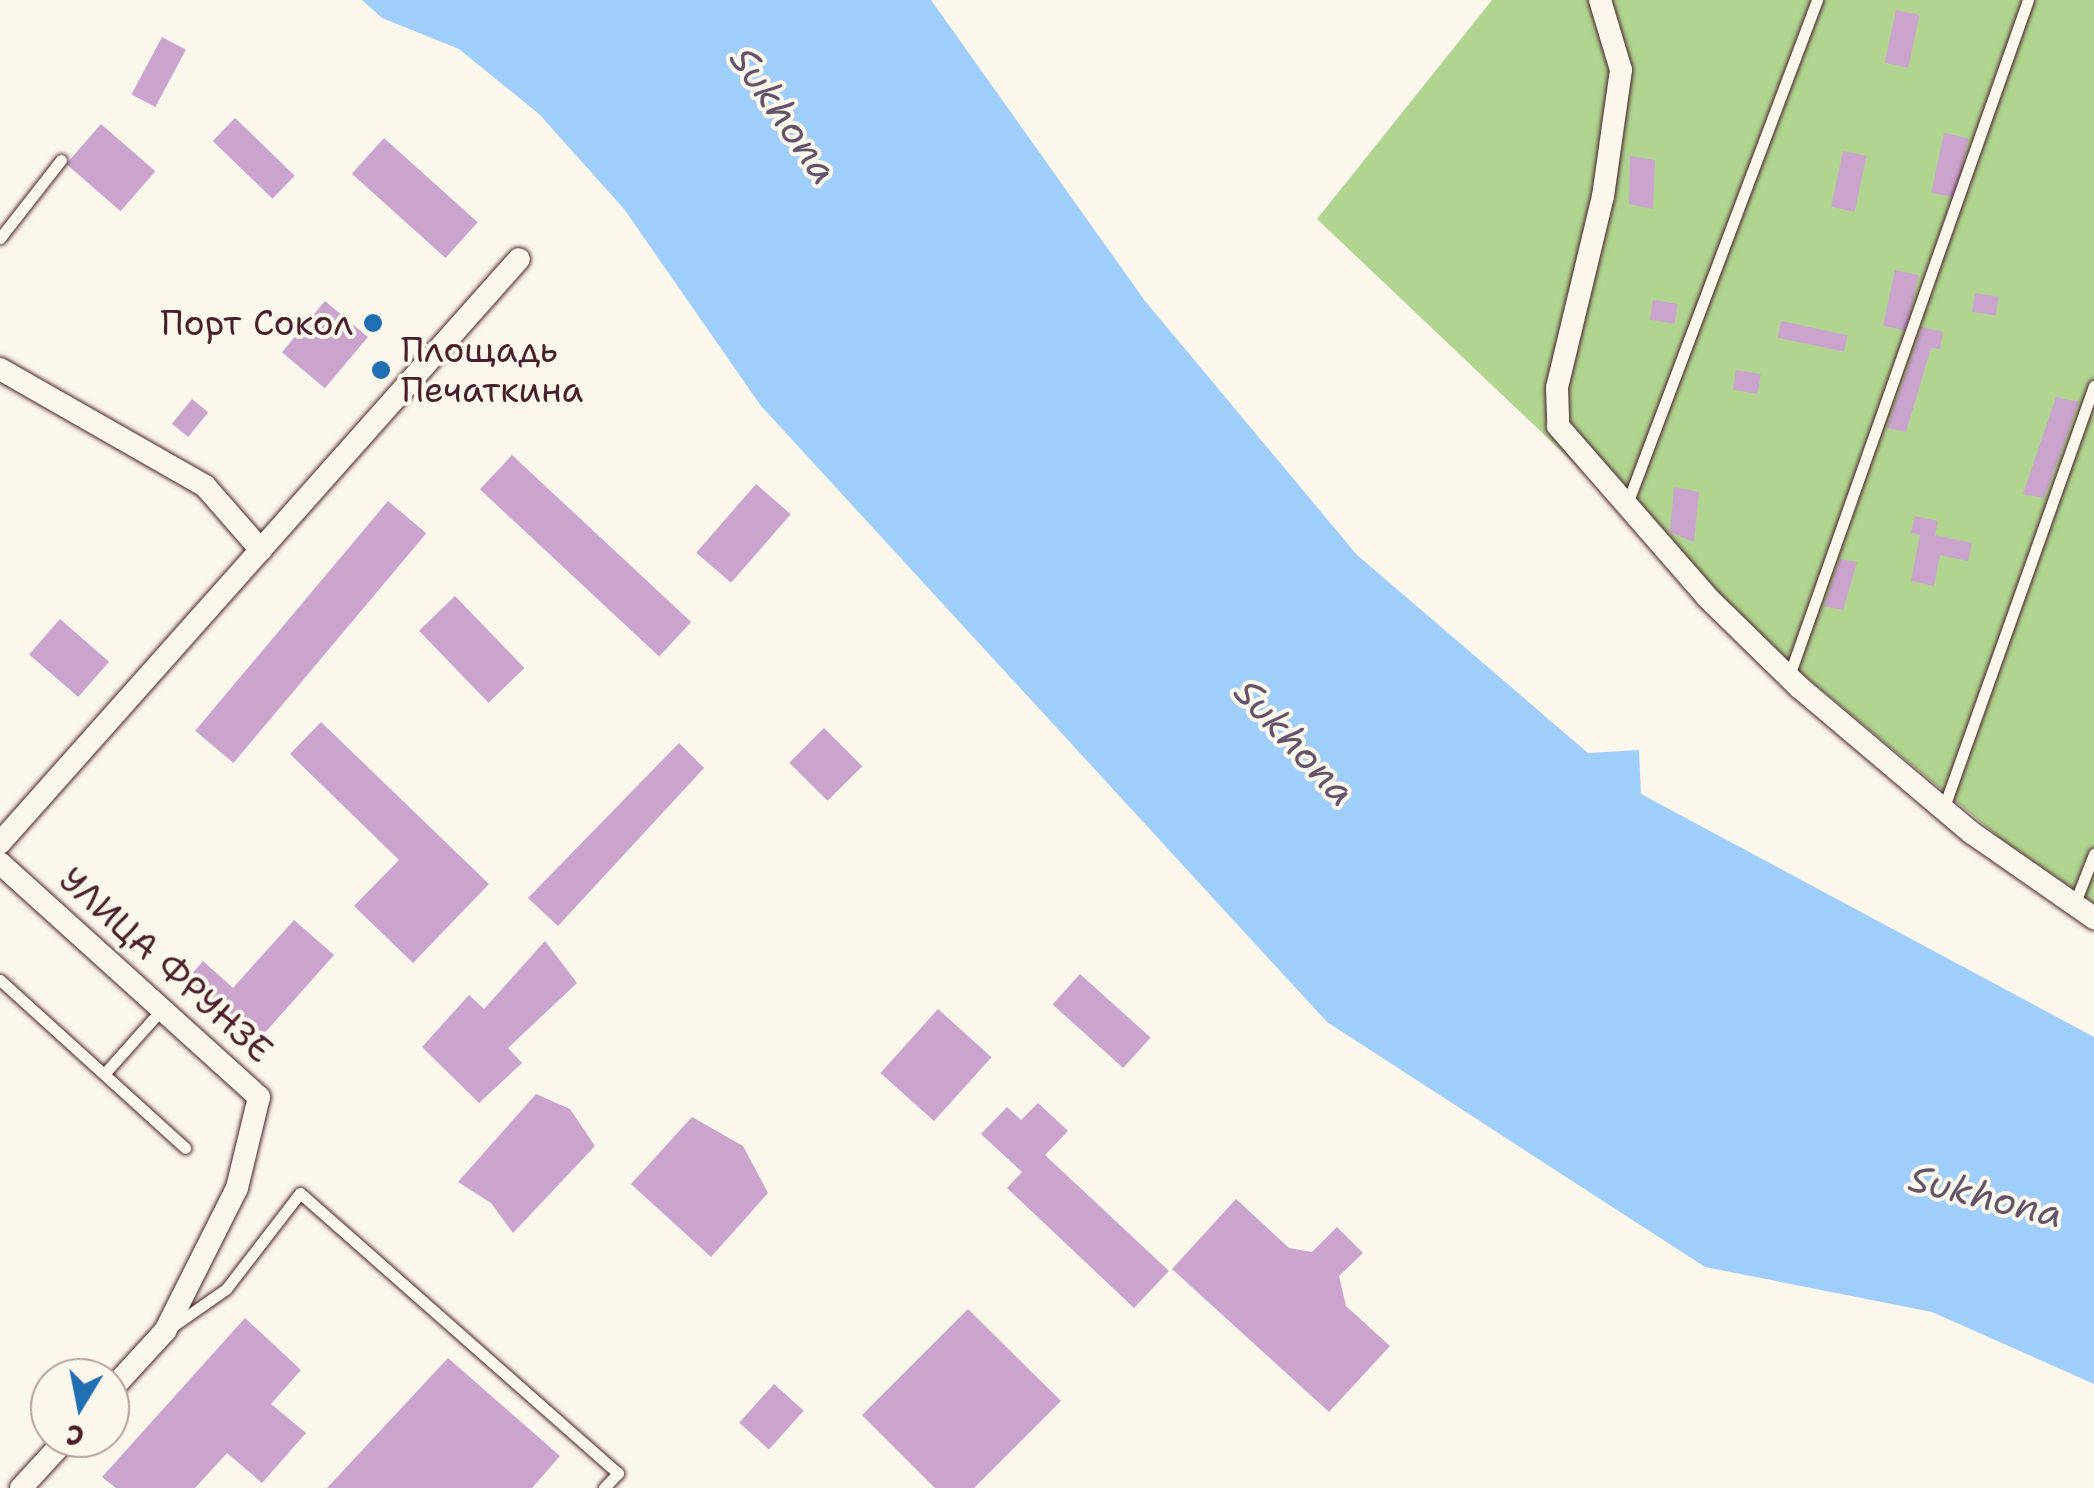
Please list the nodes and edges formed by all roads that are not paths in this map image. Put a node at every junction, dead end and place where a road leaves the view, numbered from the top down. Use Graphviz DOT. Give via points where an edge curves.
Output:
graph roads {
  1 [pos="1600,0"];
  2 [pos="1816,0"];
  3 [pos="2028,0"];
  4 [pos="62,160"];
  5 [pos="0,238"];
  6 [pos="519,259"];
  7 [pos="0,369"];
  8 [pos="2094,386"];
  9 [pos="1627,504"];
  10 [pos="262,550"];
  11 [pos="1788,676"];
  12 [pos="1944,807"];
  13 [pos="0,843"];
  14 [pos="2094,854"];
  15 [pos="0,863"];
  16 [pos="2084,912"];
  17 [pos="0,980"];
  18 [pos="162,1009"];
  19 [pos="104,1074"];
  20 [pos="184,1148"];
  21 [pos="165,1331"];
  22 [pos="130,1369"];
  23 [pos="48,1458"];
  24 [pos="21,1488"];
  25 [pos="604,1488"];
  1 -- 9 [label="street" via="1621,70 1603,196 1556,388 1558,426"];
  2 -- 9 [label="lane"];
  3 -- 11 [label="lane"];
  4 -- 5 [label="lane"];
  6 -- 10 [label="street"];
  7 -- 10 [label="street" via="205,486"];
  8 -- 12 [label="lane"];
  9 -- 11 [label="street"];
  10 -- 13 [label="street"];
  11 -- 12 [label="street"];
  12 -- 16 [label="street"];
  14 -- 16 [label="lane"];
  15 -- 18 [label="street, УЛИЦА ФРУНЗЕ"];
  17 -- 19 [label="lane"];
  18 -- 19 [label="lane"];
  18 -- 21 [label="street, УЛИЦА ФРУНЗЕ" via="259,1096 237,1188"];
  19 -- 20 [label="lane"];
  21 -- 22 [label="street, УЛИЦА ФРУНЗЕ"];
  21 -- 25 [label="lane" via="226,1289 300,1193 618,1473"];
  23 -- 24 [label="street"];
}
